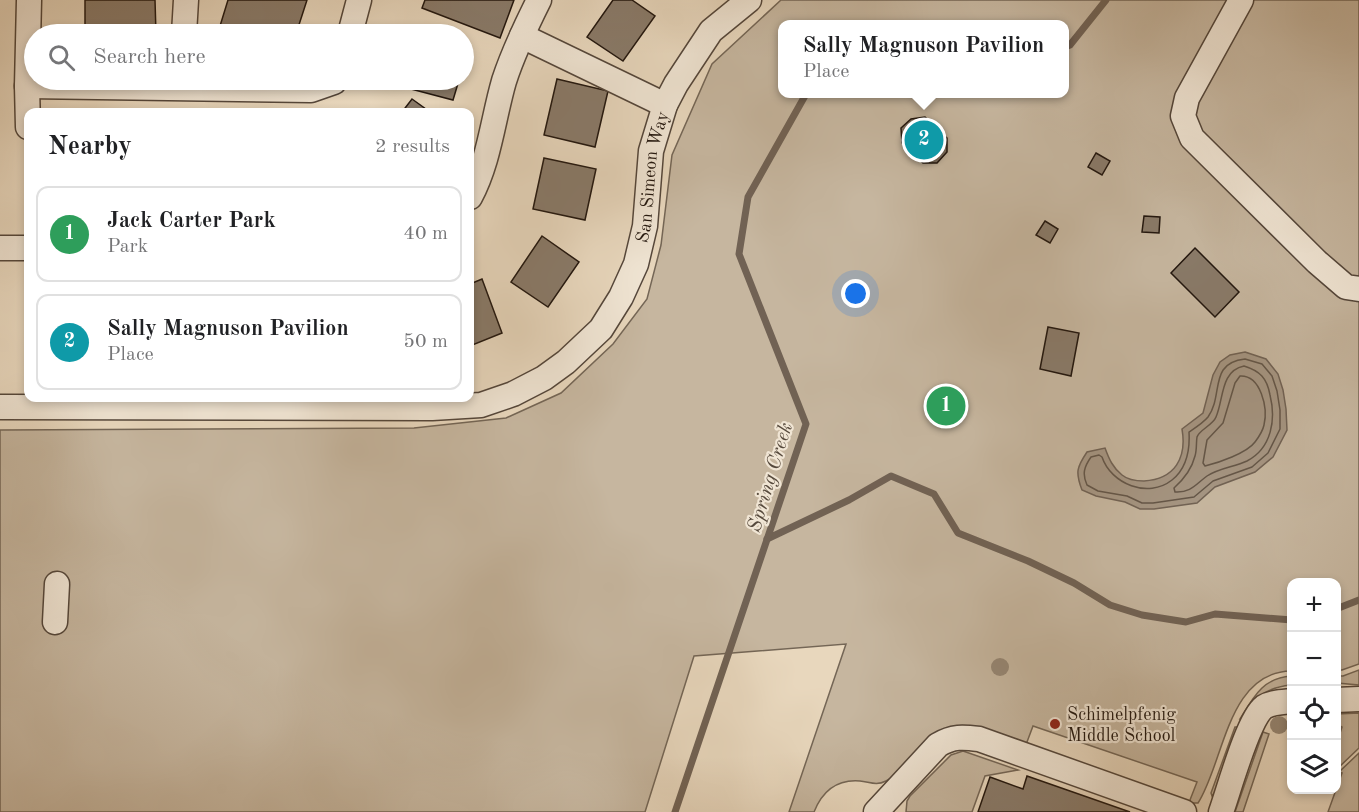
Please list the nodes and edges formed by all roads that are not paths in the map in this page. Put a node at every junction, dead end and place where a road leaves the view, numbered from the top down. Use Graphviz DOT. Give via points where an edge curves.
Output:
graph roads {
  1 [pos="28,0"];
  2 [pos="186,0"];
  3 [pos="359,0"];
  4 [pos="539,0"];
  5 [pos="749,0"];
  6 [pos="1241,0"];
  7 [pos="28,24"];
  8 [pos="185,24"];
  9 [pos="353,24"];
  10 [pos="522,36"];
  11 [pos="27,90"];
  12 [pos="666,105"];
  13 [pos="28,108"];
  14 [pos="474,187"];
  15 [pos="0,248"];
  16 [pos="24,248"];
  17 [pos="1359,289"];
  18 [pos="32,402"];
  19 [pos="0,407"];
  20 [pos="57,584"];
  21 [pos="56,622"];
  22 [pos="1359,699"];
  23 [pos="1341,700"];
  24 [pos="1287,701"];
  25 [pos="876,812"];
  26 [pos="1184,812"];
  27 [pos="1221,812"];
  1 -- 7 [label="street"];
  2 -- 8 [label="street"];
  3 -- 9 [label="street"];
  4 -- 10 [label="street"];
  5 -- 12 [label="street, San Simeon Way" via="711,31"];
  6 -- 17 [label="street" via="1187,98 1183,116 1192,138 1317,262 1346,286"];
  10 -- 12 [label="street"];
  10 -- 14 [label="street"];
  11 -- 13 [label="street"];
  12 -- 18 [label="street, San Simeon Way" via="651,151 645,226 636,264 621,297 602,329 566,362 513,394 480,405 432,408"];
  15 -- 16 [label="street"];
  18 -- 19 [label="street, San Simeon Way"];
  20 -- 21 [label="street"];
  22 -- 23 [label="street"];
  24 -- 27 [label="street" via="1266,706 1259,712"];
  25 -- 26 [label="street" via="938,745 961,736"];
}
